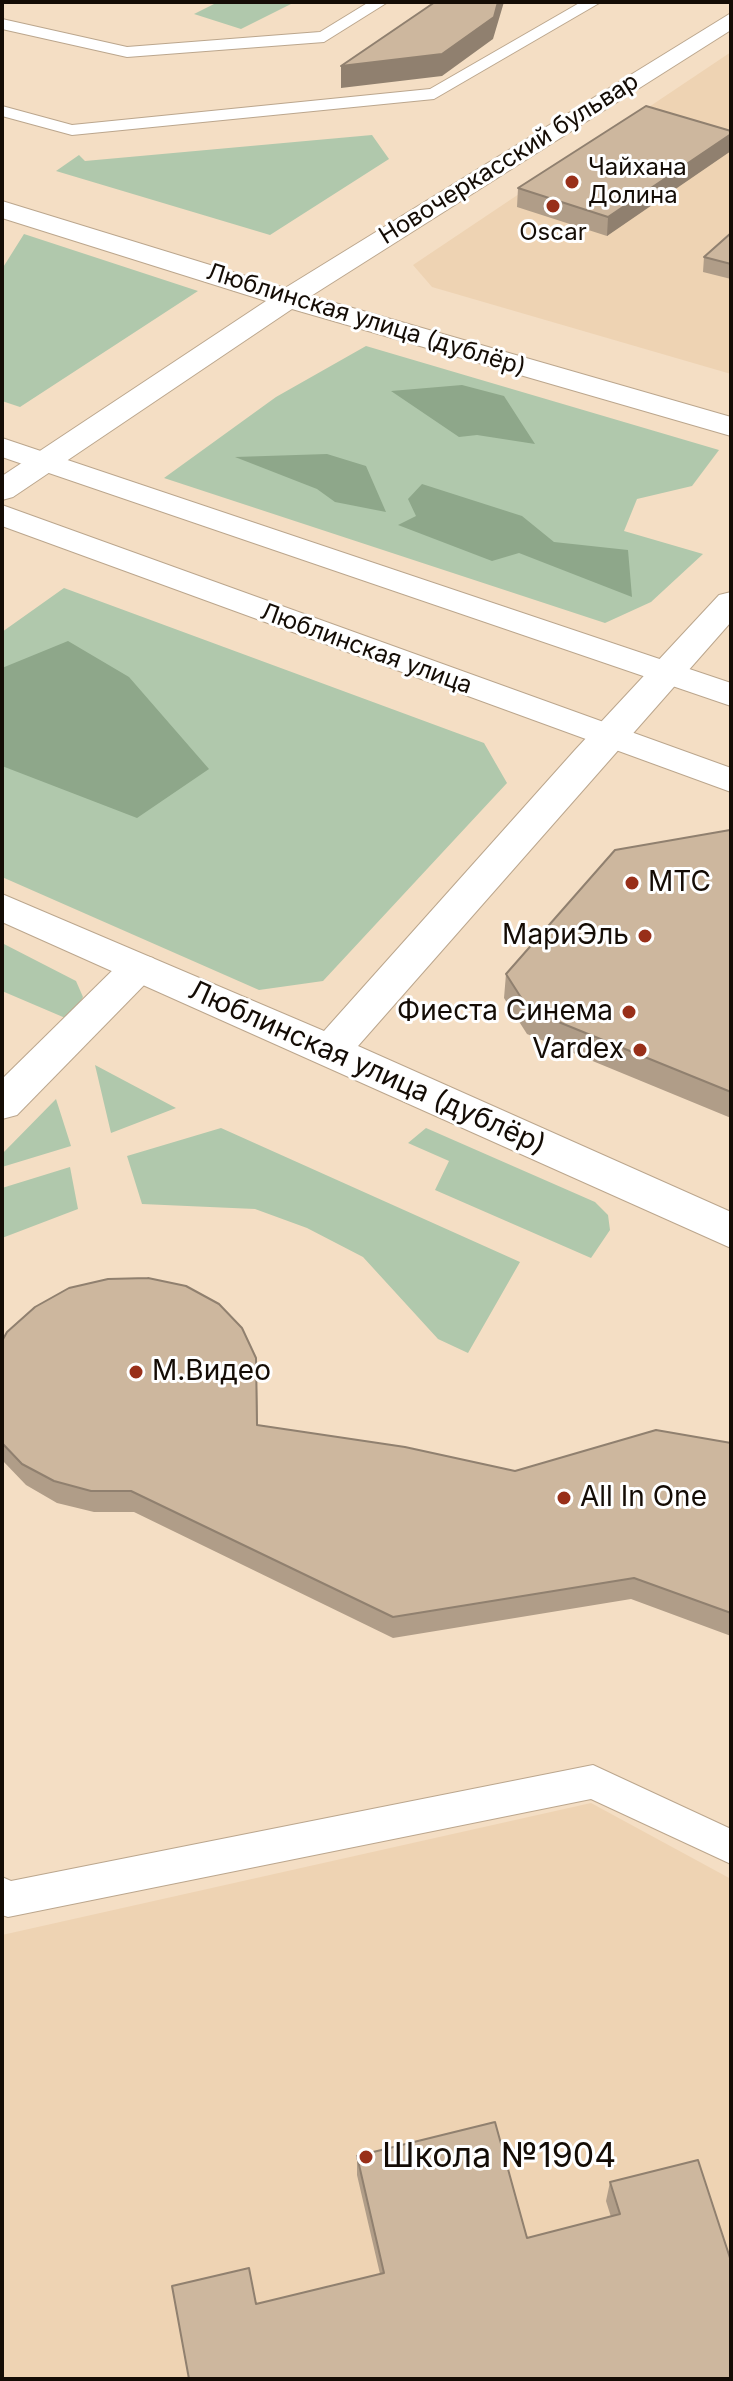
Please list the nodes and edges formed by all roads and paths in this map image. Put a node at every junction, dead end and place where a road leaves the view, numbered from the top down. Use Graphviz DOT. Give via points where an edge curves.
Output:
graph roads {
  1 [pos="380,2"];
  2 [pos="593,2"];
  3 [pos="731,20"];
  4 [pos="2,24"];
  5 [pos="2,111"];
  6 [pos="2,209"];
  7 [pos="289,299"];
  8 [pos="731,427"];
  9 [pos="2,447"];
  10 [pos="45,461"];
  11 [pos="2,490"];
  12 [pos="2,515"];
  13 [pos="731,602"];
  14 [pos="667,673"];
  15 [pos="731,695"];
  16 [pos="607,737"];
  17 [pos="731,781"];
  18 [pos="2,907"];
  19 [pos="139,967"];
  20 [pos="330,1051"];
  21 [pos="2,1104"];
  22 [pos="731,1231"];
  23 [pos="731,1847"];
  24 [pos="2,1895"];
  1 -- 4 [label="lane" via="324,37 127,52"];
  2 -- 5 [label="lane" via="434,94 72,130"];
  3 -- 7 [label="street, Новочеркасский бульвар"];
  6 -- 7 [label="street, Люблинская улица (дублёр)"];
  7 -- 8 [label="street, Люблинская улица (дублёр)"];
  7 -- 10 [label="street, Новочеркасский бульвар"];
  9 -- 10 [label="street"];
  10 -- 11 [label="street, Новочеркасский бульвар"];
  10 -- 14 [label="street"];
  12 -- 16 [label="street, Люблинская улица"];
  13 -- 14 [label="street"];
  14 -- 15 [label="street"];
  14 -- 16 [label="street"];
  16 -- 17 [label="street, Люблинская улица"];
  16 -- 20 [label="street"];
  18 -- 19 [label="street, Люблинская улица (дублёр)"];
  19 -- 20 [label="street, Люблинская улица (дублёр)"];
  19 -- 21 [label="street"];
  20 -- 22 [label="street, Люблинская улица (дублёр)"];
  23 -- 24 [label="lane" via="593,1782 8,1899"];
}
